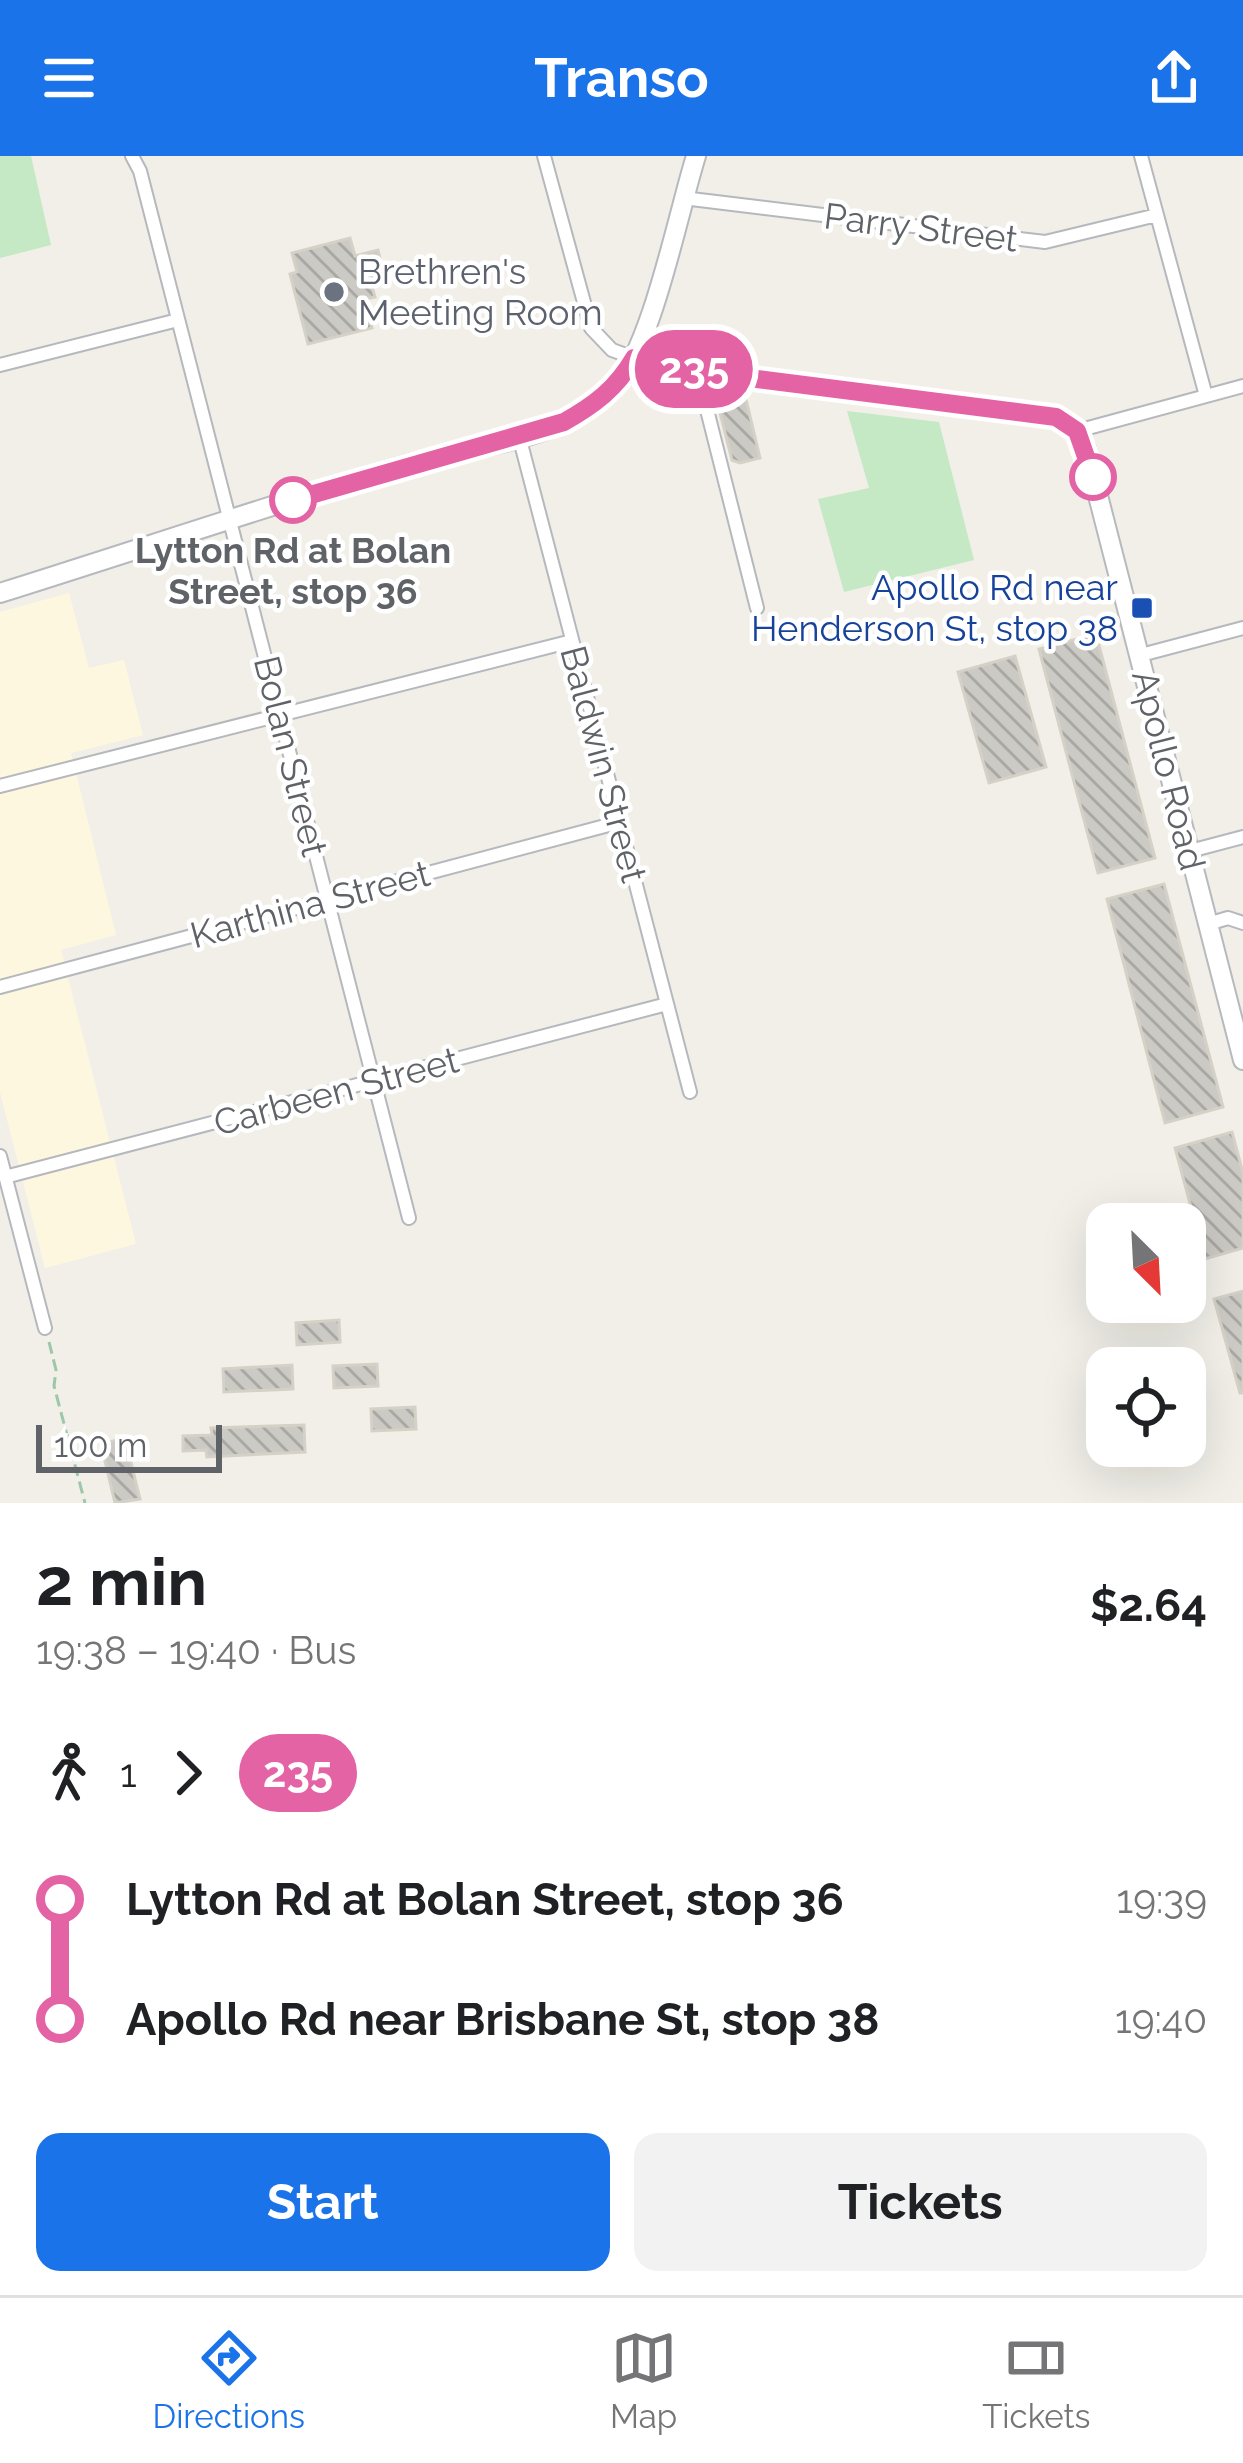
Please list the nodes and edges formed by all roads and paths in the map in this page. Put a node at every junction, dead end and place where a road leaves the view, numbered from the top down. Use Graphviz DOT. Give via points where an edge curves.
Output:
graph roads {
  1 [pos="132,156"];
  2 [pos="544,156"];
  3 [pos="696,156"];
  4 [pos="1141,156"];
  5 [pos="683,197"];
  6 [pos="1157,215"];
  7 [pos="178,320"];
  8 [pos="634,358"];
  9 [pos="0,365"];
  10 [pos="704,370"];
  11 [pos="1243,386"];
  12 [pos="1206,396"];
  13 [pos="1077,431"];
  14 [pos="519,436"];
  15 [pos="230,520"];
  16 [pos="0,593"];
  17 [pos="757,608"];
  18 [pos="1243,628"];
  19 [pos="572,641"];
  20 [pos="1141,655"];
  21 [pos="281,716"];
  22 [pos="0,786"];
  23 [pos="620,822"];
  24 [pos="1243,837"];
  25 [pos="1190,851"];
  26 [pos="327,898"];
  27 [pos="1243,923"];
  28 [pos="1208,924"];
  29 [pos="0,987"];
  30 [pos="667,1004"];
  31 [pos="1243,1060"];
  32 [pos="374,1081"];
  33 [pos="690,1092"];
  34 [pos="0,1156"];
  35 [pos="5,1177"];
  36 [pos="409,1218"];
  37 [pos="45,1328"];
  38 [pos="85,1503"];
  1 -- 7 [label="street, Bolan Street"];
  2 -- 8 [label="street" via="591,328 611,350"];
  3 -- 5 [label="street"];
  4 -- 6 [label="street"];
  5 -- 6 [label="street, Parry Street" via="1045,242"];
  5 -- 8 [label="street"];
  6 -- 12 [label="street"];
  7 -- 9 [label="street"];
  7 -- 15 [label="street, Bolan Street"];
  8 -- 10 [label="street"];
  8 -- 14 [label="street" via="593,406"];
  10 -- 13 [label="street" via="1039,414"];
  10 -- 17 [label="street" via="704,400"];
  11 -- 12 [label="street"];
  12 -- 13 [label="street"];
  13 -- 20 [label="street, Apollo Road"];
  14 -- 15 [label="street"];
  14 -- 19 [label="street, Baldwin Street"];
  15 -- 16 [label="street"];
  15 -- 21 [label="street, Bolan Street"];
  18 -- 20 [label="street"];
  19 -- 21 [label="street"];
  19 -- 23 [label="street, Baldwin Street"];
  20 -- 25 [label="street, Apollo Road"];
  21 -- 22 [label="street"];
  21 -- 26 [label="street, Bolan Street"];
  23 -- 26 [label="street, Karthina Street"];
  23 -- 30 [label="street, Baldwin Street"];
  24 -- 25 [label="street"];
  25 -- 28 [label="street, Apollo Road"];
  26 -- 29 [label="street, Karthina Street"];
  26 -- 32 [label="street, Bolan Street"];
  27 -- 28 [label="street"];
  28 -- 31 [label="street, Apollo Road"];
  30 -- 32 [label="street, Carbeen Street"];
  30 -- 33 [label="street, Baldwin Street"];
  32 -- 35 [label="street, Carbeen Street"];
  32 -- 36 [label="street, Bolan Street"];
  34 -- 35 [label="street"];
  35 -- 37 [label="street"];
  37 -- 38 [label="path"];
}
